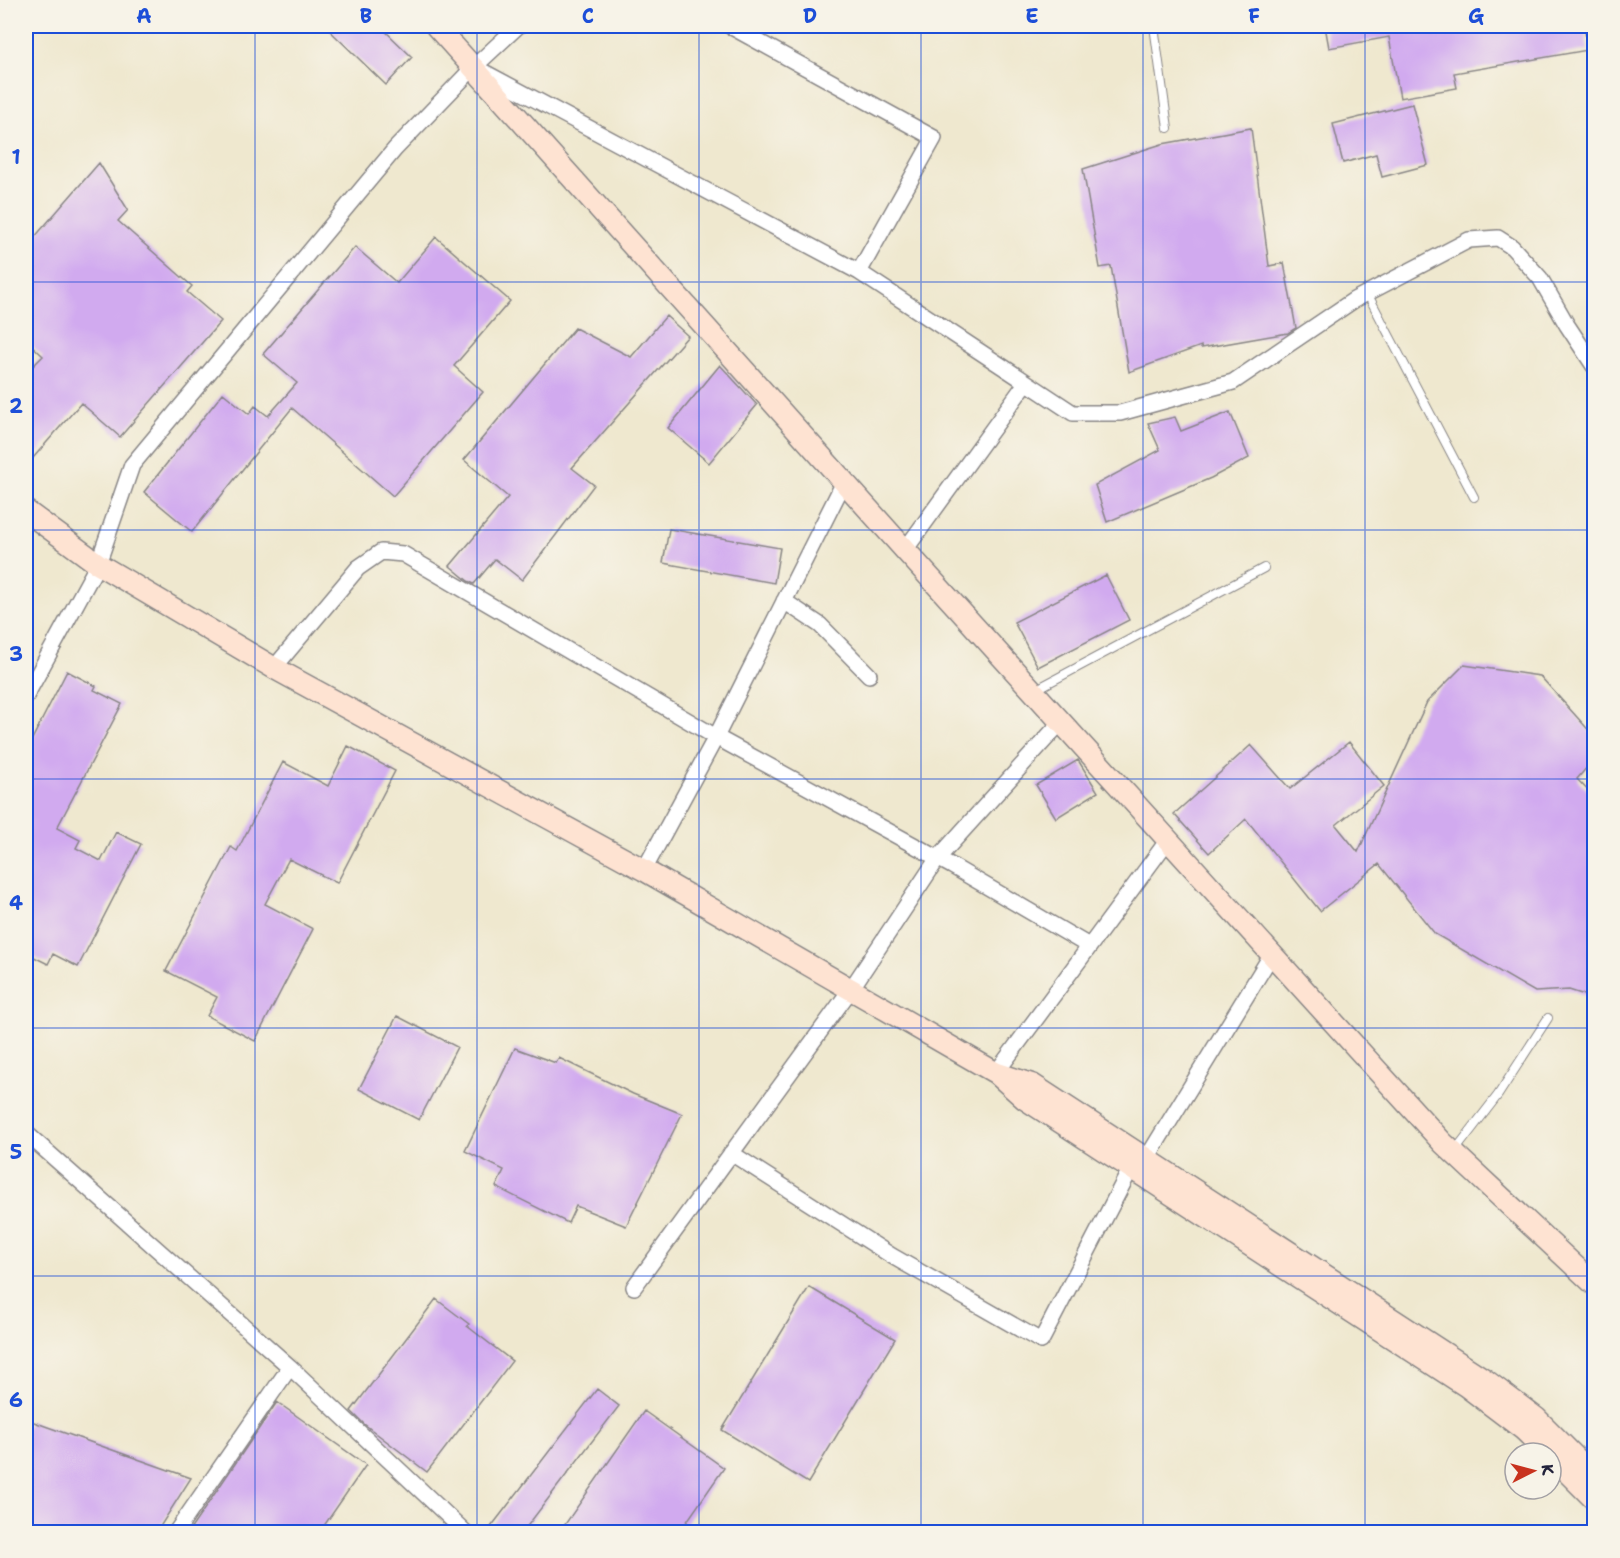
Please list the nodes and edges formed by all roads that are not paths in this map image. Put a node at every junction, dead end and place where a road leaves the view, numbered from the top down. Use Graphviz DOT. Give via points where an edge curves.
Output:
graph roads {
  1 [pos="436,26"];
  2 [pos="518,26"];
  3 [pos="730,26"];
  4 [pos="1155,26"];
  5 [pos="474,67"];
  6 [pos="1168,128"];
  7 [pos="859,272"];
  8 [pos="1367,293"];
  9 [pos="1594,366"];
  10 [pos="1026,383"];
  11 [pos="844,482"];
  12 [pos="1474,497"];
  13 [pos="26,511"];
  14 [pos="905,550"];
  15 [pos="98,564"];
  16 [pos="1264,568"];
  17 [pos="784,601"];
  18 [pos="274,668"];
  19 [pos="869,675"];
  20 [pos="1033,691"];
  21 [pos="26,696"];
  22 [pos="1061,722"];
  23 [pos="716,737"];
  24 [pos="1168,840"];
  25 [pos="939,858"];
  26 [pos="644,870"];
  27 [pos="1089,946"];
  28 [pos="1272,954"];
  29 [pos="851,989"];
  30 [pos="1548,1018"];
  31 [pos="996,1073"];
  32 [pos="26,1133"];
  33 [pos="1454,1152"];
  34 [pos="731,1153"];
  35 [pos="1139,1163"];
  36 [pos="1594,1284"];
  37 [pos="634,1287"];
  38 [pos="290,1367"];
  39 [pos="1535,1441"];
  40 [pos="1563,1468"];
  41 [pos="1594,1476"];
  42 [pos="1594,1499"];
  43 [pos="176,1533"];
  44 [pos="465,1533"];
  1 -- 5 [label="street"];
  2 -- 5 [label="street"];
  3 -- 7 [label="street" via="934,138"];
  4 -- 6 [label="lane"];
  5 -- 7 [label="street"];
  5 -- 11 [label="street"];
  5 -- 15 [label="street" via="395,149 132,465"];
  7 -- 10 [label="street"];
  8 -- 9 [label="street" via="1469,240 1498,238 1512,247 1540,278"];
  8 -- 10 [label="street" via="1233,382 1167,401 1120,413 1073,413"];
  8 -- 12 [label="lane"];
  10 -- 14 [label="street"];
  11 -- 14 [label="street"];
  11 -- 17 [label="street"];
  13 -- 15 [label="street"];
  14 -- 20 [label="street"];
  15 -- 18 [label="street"];
  15 -- 21 [label="street"];
  16 -- 20 [label="lane"];
  17 -- 19 [label="street" via="820,625"];
  17 -- 23 [label="street"];
  18 -- 23 [label="street" via="358,568 381,552 403,554"];
  18 -- 26 [label="street"];
  20 -- 22 [label="street"];
  22 -- 24 [label="street"];
  22 -- 25 [label="street"];
  23 -- 25 [label="street"];
  23 -- 26 [label="street"];
  24 -- 27 [label="street"];
  24 -- 28 [label="street"];
  25 -- 27 [label="street"];
  25 -- 29 [label="street"];
  26 -- 29 [label="street"];
  27 -- 31 [label="street"];
  28 -- 33 [label="street"];
  28 -- 35 [label="street"];
  29 -- 31 [label="street"];
  29 -- 34 [label="street"];
  30 -- 33 [label="lane" via="1498,1095"];
  31 -- 35 [label="street" via="1033,1085"];
  32 -- 38 [label="street"];
  33 -- 36 [label="street"];
  34 -- 35 [label="street" via="892,1256 1041,1341"];
  34 -- 37 [label="street"];
  35 -- 39 [label="street" via="1466,1386"];
  35 -- 41 [label="street" via="1484,1379 1536,1418"];
  38 -- 43 [label="street"];
  38 -- 44 [label="street"];
  40 -- 42 [label="street"];
}
